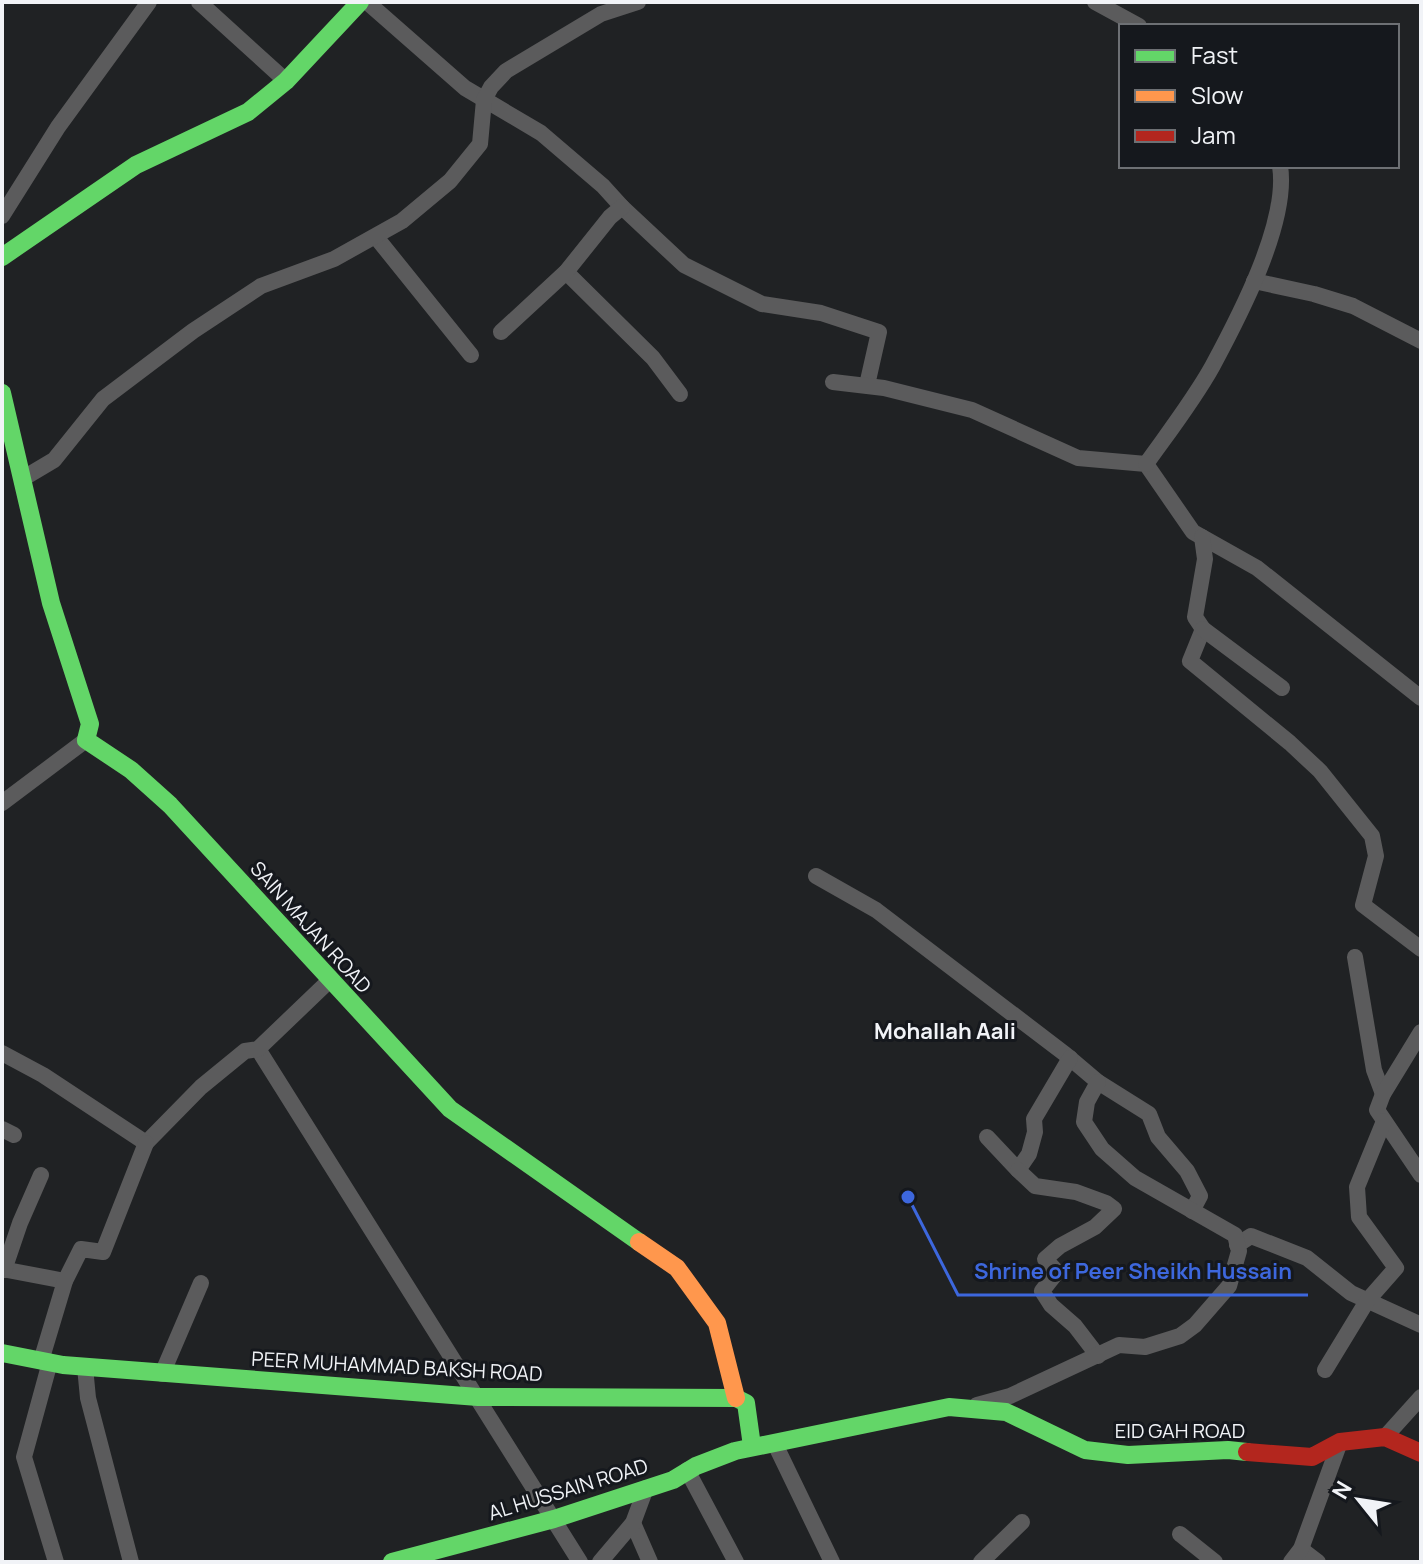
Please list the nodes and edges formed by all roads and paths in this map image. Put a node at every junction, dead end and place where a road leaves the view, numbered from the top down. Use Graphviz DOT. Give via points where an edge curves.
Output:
graph roads {
  1 [pos="149,2"];
  2 [pos="199,2"];
  3 [pos="360,2"];
  4 [pos="367,2"];
  5 [pos="638,2"];
  6 [pos="1095,2"];
  7 [pos="1135,24"];
  8 [pos="286,81"];
  9 [pos="484,100"];
  10 [pos="1280,168"];
  11 [pos="622,207"];
  12 [pos="2,216"];
  13 [pos="376,237"];
  14 [pos="2,257"];
  15 [pos="566,272"];
  16 [pos="1254,281"];
  17 [pos="501,332"];
  18 [pos="1421,341"];
  19 [pos="471,355"];
  20 [pos="833,382"];
  21 [pos="867,385"];
  22 [pos="2,393"];
  23 [pos="680,394"];
  24 [pos="10,457"];
  25 [pos="1146,464"];
  26 [pos="22,479"];
  27 [pos="1202,537"];
  28 [pos="1203,629"];
  29 [pos="1282,688"];
  30 [pos="1421,698"];
  31 [pos="86,740"];
  32 [pos="4,798"];
  33 [pos="816,876"];
  34 [pos="1421,949"];
  35 [pos="1355,957"];
  36 [pos="330,980"];
  37 [pos="1421,1032"];
  38 [pos="258,1049"];
  39 [pos="2,1053"];
  40 [pos="1070,1058"];
  41 [pos="1098,1082"];
  42 [pos="1383,1094"];
  43 [pos="1384,1121"];
  44 [pos="987,1137"];
  45 [pos="146,1143"];
  46 [pos="1018,1170"];
  47 [pos="41,1175"];
  48 [pos="1421,1175"];
  49 [pos="1192,1211"];
  50 [pos="1237,1245"];
  51 [pos="3,1269"];
  52 [pos="65,1281"];
  53 [pos="201,1283"];
  54 [pos="1367,1301"];
  55 [pos="1421,1325"];
  56 [pos="2,1353"];
  57 [pos="1098,1356"];
  58 [pos="46,1362"];
  59 [pos="85,1367"];
  60 [pos="1325,1370"];
  61 [pos="162,1374"];
  62 [pos="478,1397"];
  63 [pos="1421,1397"];
  64 [pos="736,1398"];
  65 [pos="968,1408"];
  66 [pos="1385,1437"];
  67 [pos="1340,1442"];
  68 [pos="775,1444"];
  69 [pos="752,1446"];
  70 [pos="1421,1453"];
  71 [pos="687,1470"];
  72 [pos="646,1488"];
  73 [pos="554,1519"];
  74 [pos="1022,1522"];
  75 [pos="633,1523"];
  76 [pos="1180,1534"];
  77 [pos="1296,1556"];
  78 [pos="56,1562"];
  79 [pos="131,1562"];
  80 [pos="392,1562"];
  81 [pos="580,1562"];
  82 [pos="600,1562"];
  83 [pos="650,1562"];
  84 [pos="736,1562"];
  85 [pos="832,1562"];
  86 [pos="981,1562"];
  87 [pos="1215,1562"];
  88 [pos="1318,1562"];
  1 -- 12 [label="street" via="58,127"];
  2 -- 8 [label="street"];
  3 -- 8 [label="street"];
  4 -- 9 [label="street"];
  5 -- 9 [label="street" via="601,14 506,71"];
  6 -- 7 [label="street"];
  8 -- 14 [label="street" via="248,112 136,165"];
  9 -- 11 [label="street" via="541,133"];
  9 -- 13 [label="street" via="480,144 450,181"];
  10 -- 16 [label="street" via="1284,186"];
  11 -- 15 [label="street"];
  11 -- 21 [label="street" via="684,265 762,304 821,313 879,332"];
  13 -- 19 [label="street"];
  13 -- 26 [label="street" via="261,286 193,331 103,399 54,460"];
  15 -- 17 [label="street"];
  15 -- 23 [label="street" via="653,358"];
  16 -- 18 [label="street" via="1353,306"];
  16 -- 25 [label="street" via="1211,369"];
  20 -- 21 [label="street"];
  21 -- 25 [label="street" via="972,410 1078,458"];
  22 -- 24 [label="street"];
  24 -- 26 [label="street"];
  25 -- 27 [label="street" via="1193,532"];
  26 -- 31 [label="street" via="51,603 90,724"];
  27 -- 28 [label="street" via="1205,559 1195,617"];
  27 -- 30 [label="street" via="1257,568"];
  28 -- 29 [label="street"];
  28 -- 34 [label="street" via="1190,661 1290,743 1346,803 1372,836 1376,856 1363,905"];
  31 -- 32 [label="street"];
  31 -- 36 [label="street, SAIN MAJAN ROAD" via="170,805"];
  33 -- 40 [label="street" via="876,910"];
  35 -- 42 [label="street" via="1374,1070"];
  36 -- 38 [label="street"];
  36 -- 64 [label="street, SAIN MAJAN ROAD" via="450,1109 677,1268 717,1323"];
  37 -- 42 [label="street"];
  38 -- 45 [label="street" via="245,1051 201,1087"];
  38 -- 62 [label="street"];
  39 -- 45 [label="street"];
  40 -- 41 [label="street"];
  40 -- 46 [label="street" via="1034,1119 1029,1154"];
  41 -- 49 [label="street" via="1149,1114 1158,1137 1200,1196"];
  41 -- 49 [label="street" via="1084,1122 1102,1149 1135,1178"];
  42 -- 43 [label="street" via="1377,1110"];
  43 -- 48 [label="street"];
  43 -- 54 [label="street" via="1357,1187 1359,1217 1396,1268"];
  44 -- 46 [label="street"];
  45 -- 52 [label="street" via="103,1252 81,1249"];
  46 -- 57 [label="street" via="1035,1186 1076,1192 1114,1209 1045,1259 1057,1272 1042,1291"];
  47 -- 51 [label="street"];
  49 -- 50 [label="street" via="1235,1235"];
  50 -- 54 [label="street" via="1251,1236 1307,1258"];
  50 -- 57 [label="street" via="1229,1286 1195,1325 1180,1336 1145,1347 1119,1345"];
  51 -- 52 [label="street"];
  52 -- 58 [label="street"];
  53 -- 61 [label="street"];
  54 -- 55 [label="street"];
  54 -- 60 [label="street"];
  56 -- 58 [label="street, PEER MUHAMMAD BAKSH ROAD"];
  57 -- 65 [label="street" via="1010,1396"];
  58 -- 59 [label="street, PEER MUHAMMAD BAKSH ROAD"];
  58 -- 78 [label="street" via="24,1457"];
  59 -- 61 [label="street, PEER MUHAMMAD BAKSH ROAD"];
  59 -- 79 [label="street" via="88,1398"];
  61 -- 62 [label="street, PEER MUHAMMAD BAKSH ROAD"];
  62 -- 64 [label="street, PEER MUHAMMAD BAKSH ROAD"];
  62 -- 73 [label="street"];
  63 -- 66 [label="street"];
  64 -- 69 [label="street" via="746,1403"];
  65 -- 67 [label="street, EID GAH ROAD" via="1006,1412 1085,1450 1128,1455 1228,1450 1312,1457"];
  65 -- 68 [label="street, EID GAH ROAD" via="949,1407"];
  66 -- 67 [label="street, EID GAH ROAD"];
  66 -- 70 [label="street"];
  67 -- 77 [label="street"];
  68 -- 69 [label="street, EID GAH ROAD"];
  68 -- 85 [label="street"];
  69 -- 71 [label="street, AL HUSSAIN ROAD"];
  71 -- 72 [label="street, AL HUSSAIN ROAD"];
  71 -- 84 [label="street"];
  72 -- 73 [label="street, AL HUSSAIN ROAD"];
  72 -- 75 [label="street"];
  73 -- 80 [label="street, AL HUSSAIN ROAD"];
  73 -- 81 [label="street"];
  74 -- 86 [label="street"];
  75 -- 82 [label="street"];
  75 -- 83 [label="street"];
  76 -- 87 [label="street"];
  77 -- 88 [label="street"];
}
